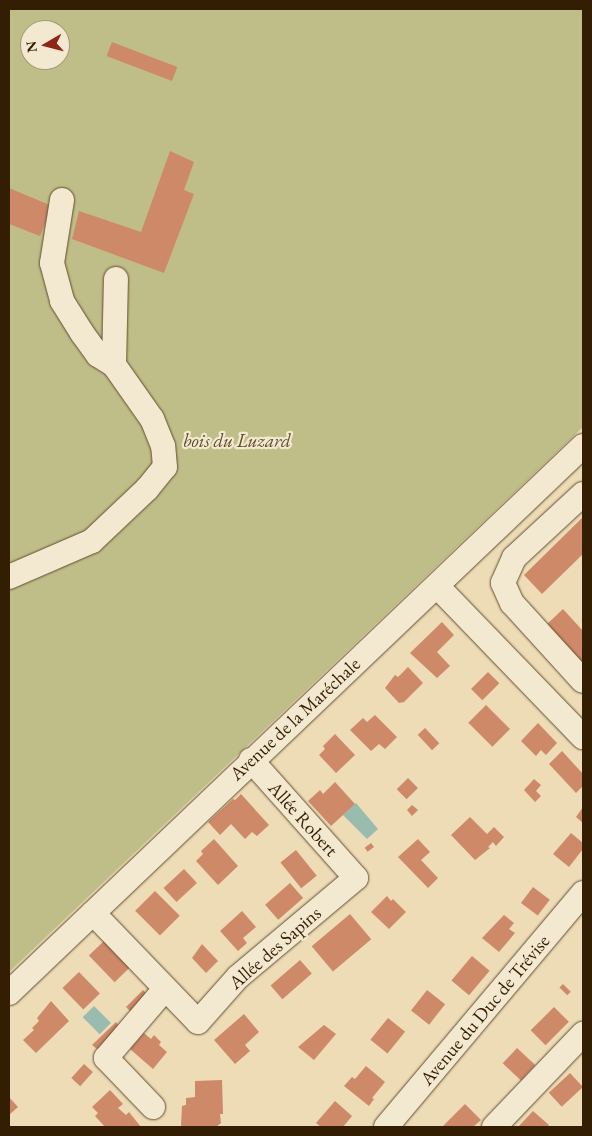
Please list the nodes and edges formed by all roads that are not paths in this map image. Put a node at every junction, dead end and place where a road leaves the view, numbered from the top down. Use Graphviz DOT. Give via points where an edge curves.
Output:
graph roads {
  1 [pos="62,200"];
  2 [pos="116,279"];
  3 [pos="114,365"];
  4 [pos="583,446"];
  5 [pos="583,494"];
  6 [pos="9,577"];
  7 [pos="437,586"];
  8 [pos="583,681"];
  9 [pos="583,737"];
  10 [pos="251,760"];
  11 [pos="356,878"];
  12 [pos="583,893"];
  13 [pos="93,913"];
  14 [pos="165,989"];
  15 [pos="9,993"];
  16 [pos="583,1034"];
  17 [pos="153,1107"];
  18 [pos="386,1127"];
  19 [pos="494,1127"];
  1 -- 3 [label="street" via="52,263 62,301 98,355"];
  2 -- 3 [label="street"];
  3 -- 6 [label="street" via="152,418 163,446 165,467 92,541"];
  4 -- 7 [label="street, Avenue de la Maréchale"];
  5 -- 8 [label="street" via="514,558 503,583 512,603"];
  7 -- 9 [label="street"];
  7 -- 10 [label="street, Avenue de la Maréchale"];
  10 -- 11 [label="street, Allée Robert"];
  10 -- 13 [label="street, Avenue de la Maréchale"];
  11 -- 14 [label="street, Allée des Sapins" via="238,977 198,1022"];
  12 -- 18 [label="street, Avenue du Duc de Trévise"];
  13 -- 14 [label="street"];
  13 -- 15 [label="street, Avenue de la Maréchale"];
  14 -- 17 [label="street" via="106,1058"];
  16 -- 19 [label="street"];
}
